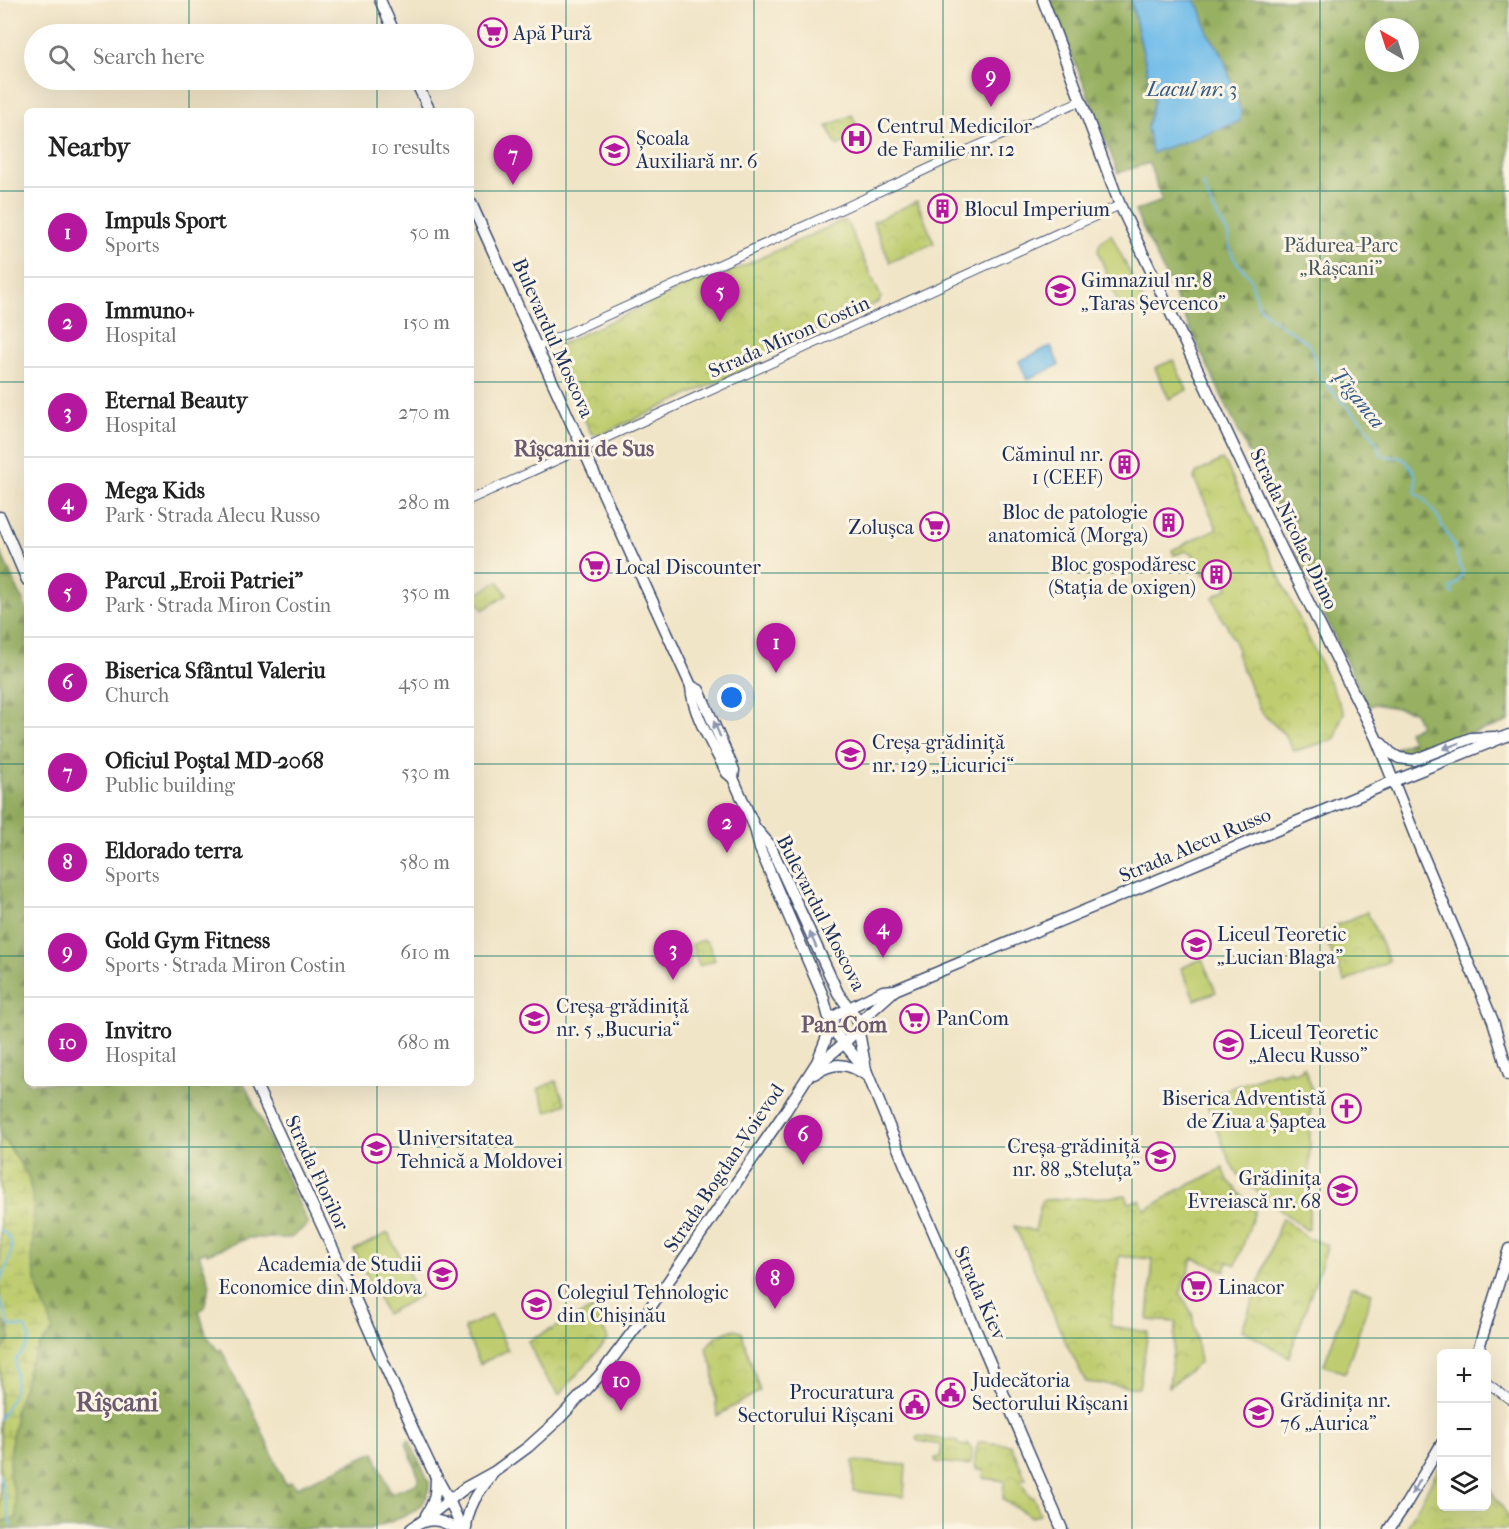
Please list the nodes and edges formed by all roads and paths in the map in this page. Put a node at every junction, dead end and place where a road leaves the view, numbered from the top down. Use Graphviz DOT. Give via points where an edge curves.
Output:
graph roads {
  1 [pos="380,0"];
  2 [pos="1043,0"];
  3 [pos="391,24"];
  4 [pos="420,90"];
  5 [pos="1080,101"];
  6 [pos="429,108"];
  7 [pos="1120,205"];
  8 [pos="474,209"];
  9 [pos="537,347"];
  10 [pos="583,448"];
  11 [pos="474,498"];
  12 [pos="0,518"];
  13 [pos="24,573"];
  14 [pos="1508,736"];
  15 [pos="1376,738"];
  16 [pos="1394,781"];
  17 [pos="755,828"];
  18 [pos="895,990"];
  19 [pos="883,992"];
  20 [pos="838,993"];
  21 [pos="852,1017"];
  22 [pos="832,1025"];
  23 [pos="845,1039"];
  24 [pos="813,1068"];
  25 [pos="868,1073"];
  26 [pos="1509,1075"];
  27 [pos="806,1079"];
  28 [pos="256,1086"];
  29 [pos="1509,1249"];
  30 [pos="1478,1349"];
  31 [pos="1491,1386"];
  32 [pos="1509,1399"];
  33 [pos="1437,1451"];
  34 [pos="494,1472"];
  35 [pos="435,1476"];
  36 [pos="465,1488"];
  37 [pos="449,1500"];
  38 [pos="416,1526"];
  39 [pos="455,1529"];
  40 [pos="464,1529"];
  41 [pos="1062,1529"];
  42 [pos="1389,1529"];
  1 -- 3 [label="main road"];
  2 -- 5 [label="main road, Strada Nicolae Dimo"];
  4 -- 6 [label="main road"];
  5 -- 7 [label="main road, Strada Nicolae Dimo"];
  5 -- 9 [label="street"];
  7 -- 10 [label="street, Strada Miron Costin"];
  7 -- 15 [label="main road, Strada Nicolae Dimo"];
  8 -- 9 [label="main road, Bulevardul Moscova"];
  9 -- 10 [label="main road, Bulevardul Moscova"];
  10 -- 11 [label="street, Strada Miron Costin"];
  10 -- 17 [label="main road, Bulevardul Moscova" via="691,686 691,697 703,725"];
  12 -- 13 [label="main road"];
  14 -- 15 [label="main road, one-way" via="1471,738 1408,760 1395,756"];
  14 -- 16 [label="main road, Strada Alecu Russo"];
  15 -- 16 [label="main road, Strada Nicolae Dimo"];
  16 -- 18 [label="main road, Strada Alecu Russo"];
  16 -- 26 [label="main road, Strada Nicolae Dimo" via="1493,1021"];
  20 -- 17 [label="main road, Bulevardul Moscova, one-way" via="770,845"];
  17 -- 22 [label="main road, Bulevardul Moscova"];
  18 -- 19 [label="main road, Strada Alecu Russo"];
  18 -- 21 [label="main road, Strada Alecu Russo"];
  19 -- 20 [label="main road" via="853,999"];
  19 -- 21 [label="main road, Strada Alecu Russo"];
  20 -- 21 [label="main road, Bulevardul Moscova"];
  21 -- 22 [label="main road, Strada Bogdan-Voievod" via="835,1017"];
  21 -- 23 [label="main road, Strada Bogdan-Voievod" via="856,1031"];
  21 -- 25 [label="main road, Strada Kiev"];
  22 -- 23 [label="main road, Bulevardul Moscova" via="835,1034"];
  22 -- 24 [label="main road, Strada Bogdan-Voievod"];
  23 -- 24 [label="main road, Strada Bogdan-Voievod"];
  23 -- 25 [label="main road, Strada Kiev"];
  24 -- 27 [label="main road, Strada Bogdan-Voievod"];
  25 -- 27 [label="main road" via="837,1065"];
  25 -- 41 [label="main road, Strada Kiev"];
  27 -- 34 [label="main road, Strada Bogdan-Voievod" via="614,1358 557,1421"];
  28 -- 35 [label="main road, Strada Florilor"];
  29 -- 30 [label="main road"];
  31 -- 32 [label="street"];
  33 -- 42 [label="main road, one-way"];
  34 -- 36 [label="main road, Strada Bogdan-Voievod"];
  34 -- 40 [label="main road, Strada Bogdan-Voievod" via="474,1500"];
  35 -- 36 [label="main road" via="447,1487"];
  35 -- 37 [label="main road, Strada Florilor"];
  35 -- 38 [label="main road" via="434,1501"];
  36 -- 37 [label="main road, Strada Bogdan-Voievod"];
  37 -- 38 [label="main road, Strada Bogdan-Voievod"];
  37 -- 40 [label="main road, Strada Florilor"];
  38 -- 39 [label="main road" via="440,1520"];
}
